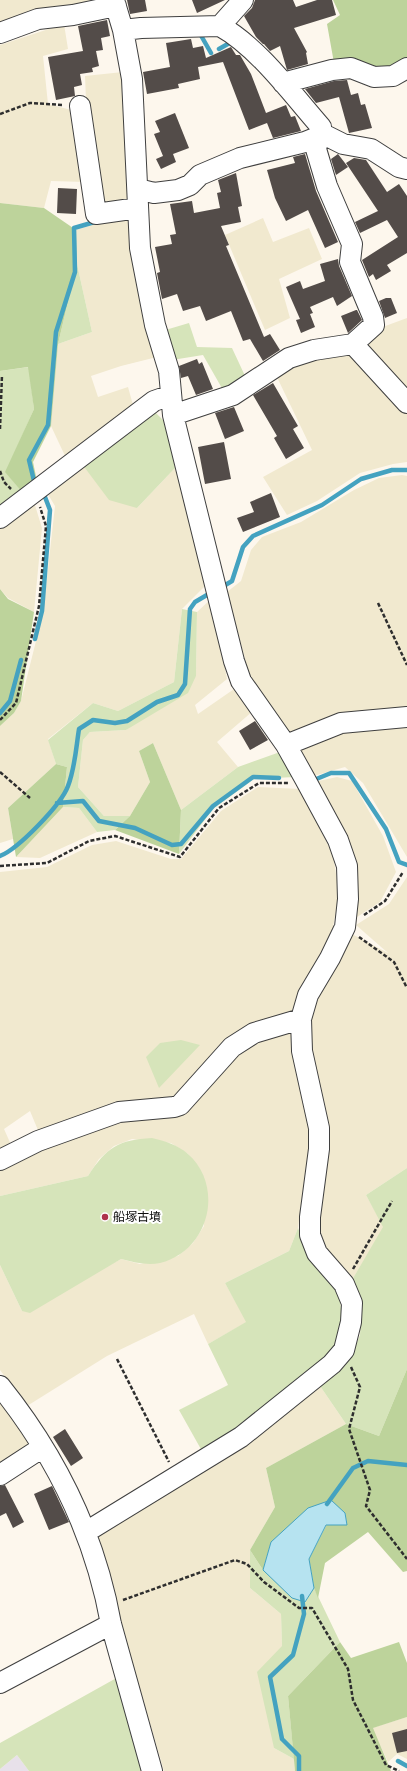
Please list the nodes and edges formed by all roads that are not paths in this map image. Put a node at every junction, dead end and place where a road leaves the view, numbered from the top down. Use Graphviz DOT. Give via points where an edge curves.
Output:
graph roads {
  1 [pos="243,0"];
  2 [pos="115,3"];
  3 [pos="220,26"];
  4 [pos="123,30"];
  5 [pos="0,33"];
  6 [pos="407,68"];
  7 [pos="283,83"];
  8 [pos="80,106"];
  9 [pos="320,136"];
  10 [pos="407,169"];
  11 [pos="138,198"];
  12 [pos="353,344"];
  13 [pos="171,395"];
  14 [pos="407,403"];
  15 [pos="173,415"];
  16 [pos="0,518"];
  17 [pos="407,717"];
  18 [pos="286,745"];
  19 [pos="301,1019"];
  20 [pos="0,1160"];
  21 [pos="0,1386"];
  22 [pos="44,1447"];
  23 [pos="0,1476"];
  24 [pos="86,1532"];
  25 [pos="110,1615"];
  26 [pos="0,1683"];
  27 [pos="152,1771"];
  1 -- 3 [label="street"];
  2 -- 4 [label="street"];
  2 -- 5 [label="street" via="73,15 38,19"];
  3 -- 4 [label="street"];
  3 -- 7 [label="street" via="249,48"];
  4 -- 11 [label="street" via="132,79"];
  6 -- 7 [label="street" via="393,76 374,77 351,68 332,70"];
  7 -- 9 [label="street" via="321,127"];
  8 -- 11 [label="street" via="96,214"];
  9 -- 10 [label="street" via="327,136 343,144 371,149 398,168"];
  9 -- 11 [label="street" via="240,158 200,175 190,185 178,190"];
  9 -- 12 [label="street" via="316,149 327,186 352,244 350,262 373,317 374,326"];
  11 -- 13 [label="street" via="140,248 155,324 169,371"];
  12 -- 14 [label="street"];
  12 -- 15 [label="street" via="314,350 289,358 233,395"];
  13 -- 15 [label="street"];
  13 -- 16 [label="street" via="154,401"];
  15 -- 18 [label="street" via="234,661 241,681"];
  17 -- 18 [label="street" via="341,723"];
  18 -- 19 [label="street" via="338,840 347,866 348,899 345,927 308,994"];
  19 -- 20 [label="street" via="254,1033 232,1047 180,1105 119,1112 38,1141"];
  19 -- 24 [label="street" via="302,1051 319,1128 310,1235 317,1253 344,1284 352,1303 351,1322 344,1350 332,1364 241,1437"];
  21 -- 22 [label="street"];
  22 -- 23 [label="street"];
  22 -- 24 [label="street" via="67,1487"];
  24 -- 25 [label="street"];
  25 -- 26 [label="street"];
  25 -- 27 [label="street"];
}
